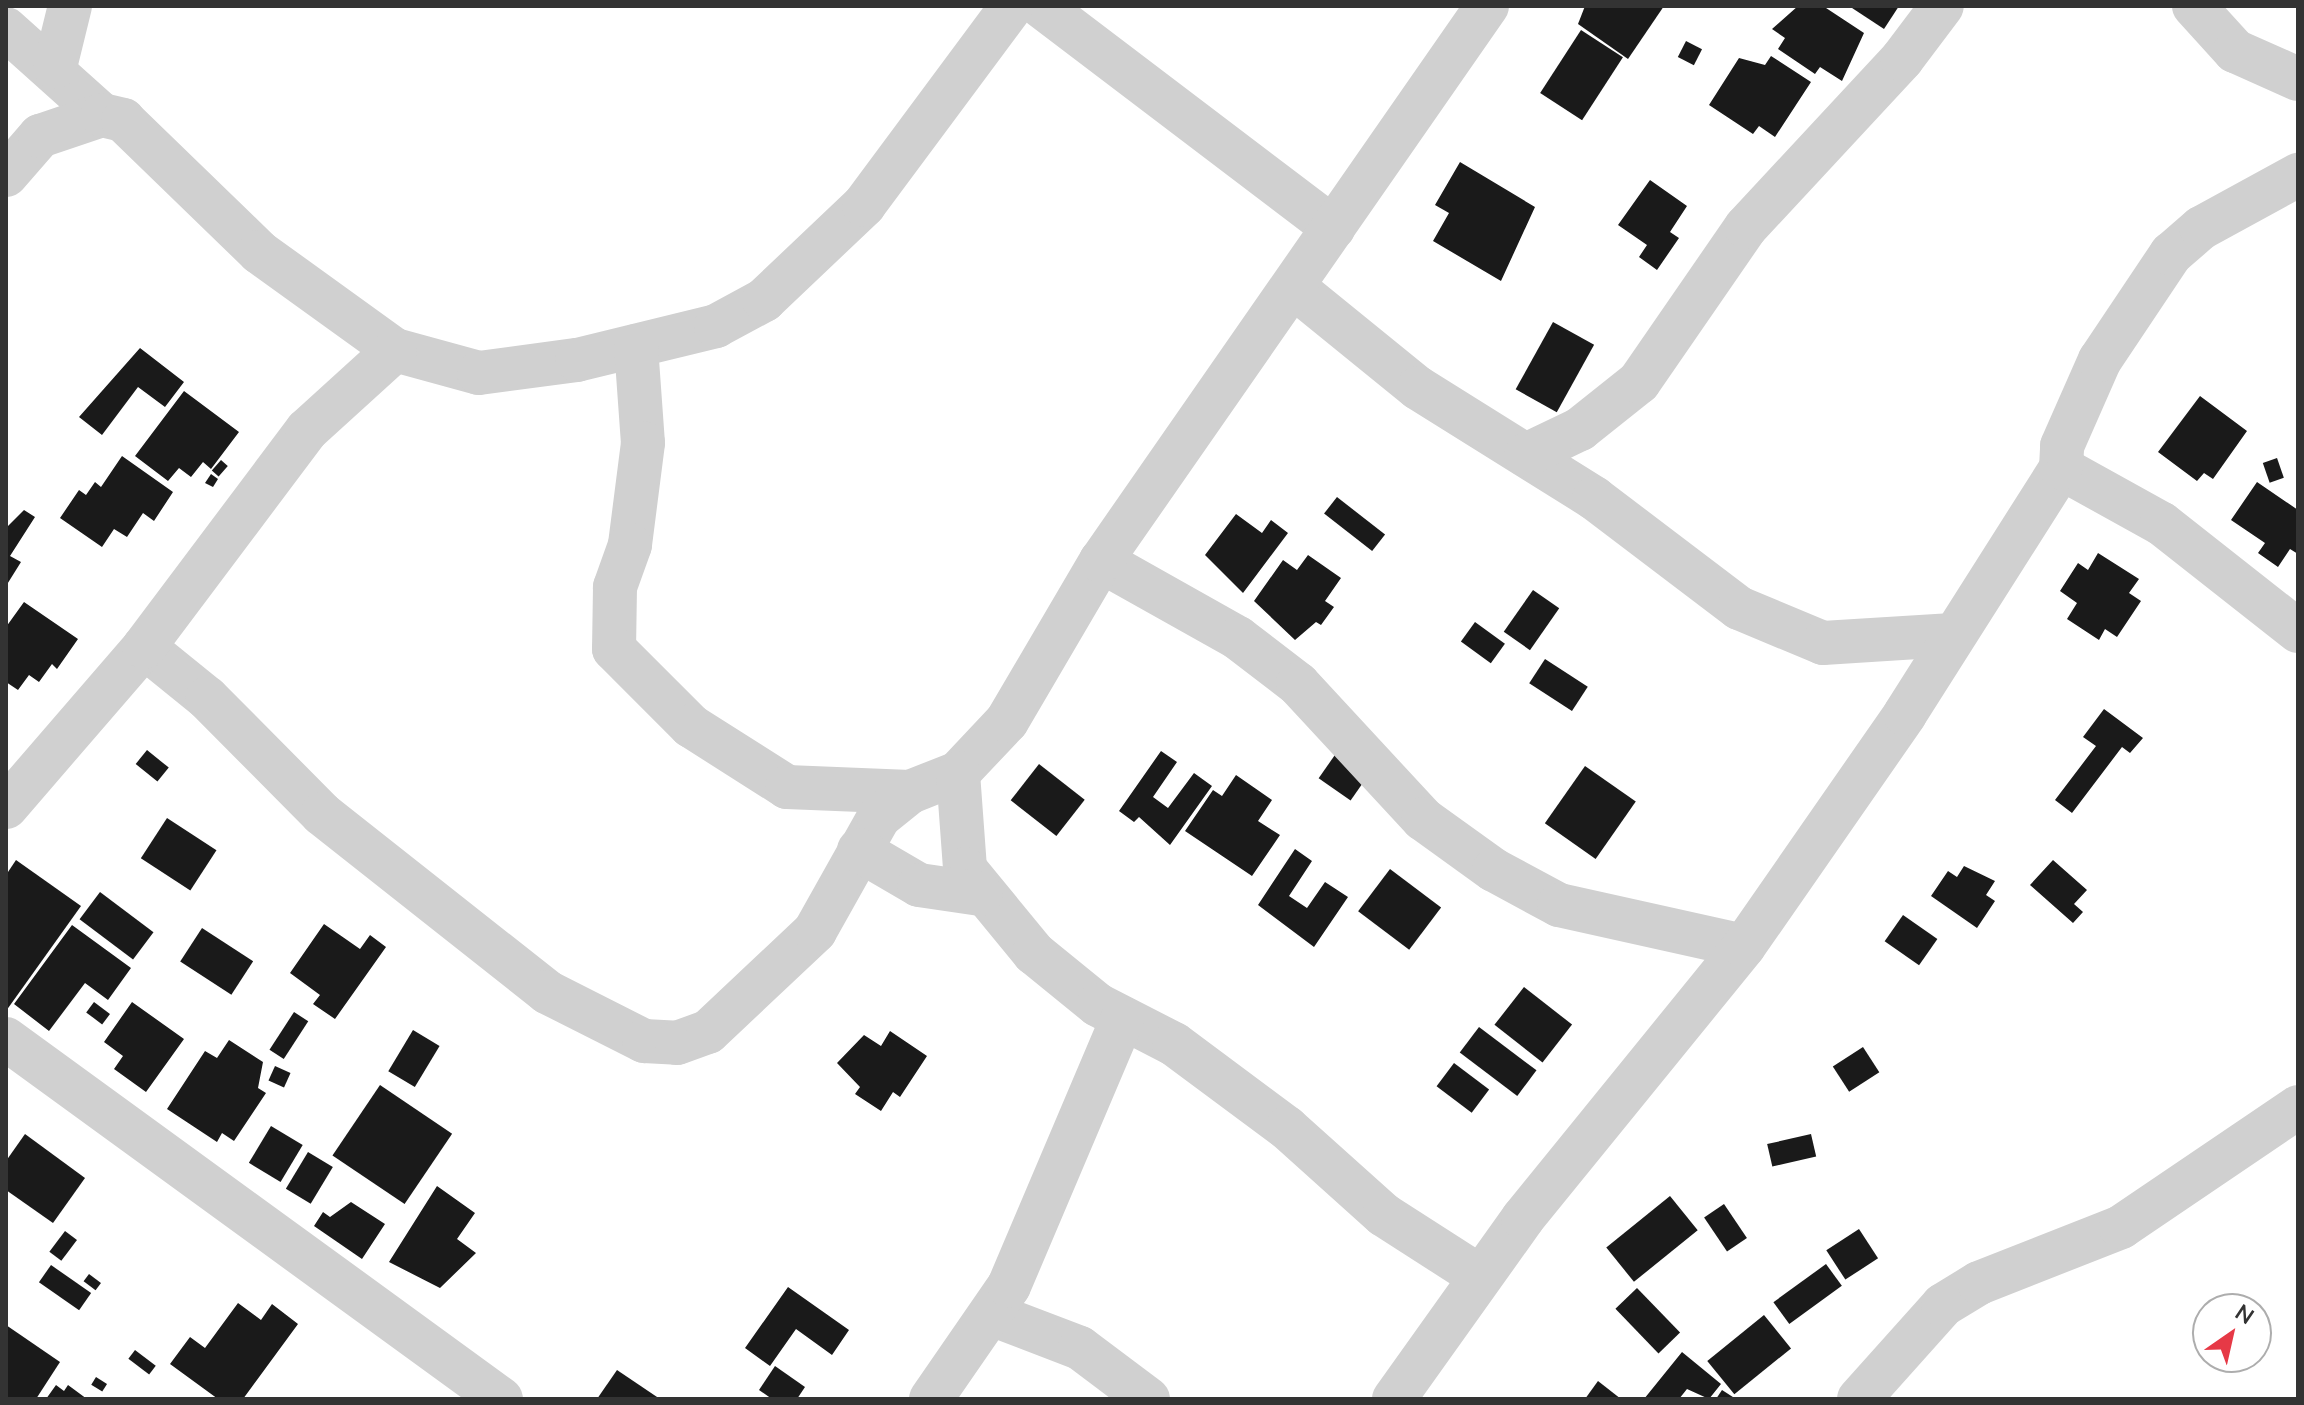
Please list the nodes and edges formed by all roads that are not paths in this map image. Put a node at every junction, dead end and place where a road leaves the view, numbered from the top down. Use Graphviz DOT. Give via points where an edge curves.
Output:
graph roads {
  1 [pos="70,6"];
  2 [pos="1012,6"];
  3 [pos="1041,6"];
  4 [pos="1487,6"];
  5 [pos="1942,6"];
  6 [pos="2194,6"];
  7 [pos="6,29"];
  8 [pos="55,67"];
  9 [pos="2298,79"];
  10 [pos="102,115"];
  11 [pos="6,175"];
  12 [pos="2298,175"];
  13 [pos="1333,228"];
  14 [pos="1296,289"];
  15 [pos="636,346"];
  16 [pos="395,350"];
  17 [pos="1526,455"];
  18 [pos="2061,468"];
  19 [pos="1101,561"];
  20 [pos="2298,631"];
  21 [pos="1949,635"];
  22 [pos="144,647"];
  23 [pos="958,773"];
  24 [pos="910,792"];
  25 [pos="6,807"];
  26 [pos="859,850"];
  27 [pos="980,894"];
  28 [pos="1744,946"];
  29 [pos="1123,1018"];
  30 [pos="6,1039"];
  31 [pos="2298,1107"];
  32 [pos="1479,1276"];
  33 [pos="991,1314"];
  34 [pos="501,1399"];
  35 [pos="931,1399"];
  36 [pos="1148,1399"];
  37 [pos="1394,1399"];
  38 [pos="1859,1399"];
  1 -- 8 [label="street"];
  2 -- 15 [label="street" via="820,253 764,300 716,326"];
  3 -- 13 [label="street"];
  4 -- 13 [label="street"];
  5 -- 17 [label="street" via="1746,227 1639,382 1580,429"];
  6 -- 9 [label="street" via="2235,51"];
  7 -- 8 [label="street"];
  8 -- 10 [label="street"];
  10 -- 11 [label="street" via="40,136"];
  10 -- 16 [label="street" via="123,120 259,252"];
  12 -- 18 [label="street" via="2201,228 2171,254 2100,360 2062,446"];
  13 -- 14 [label="street"];
  14 -- 17 [label="street" via="1418,388"];
  14 -- 19 [label="street"];
  15 -- 16 [label="street" via="479,373"];
  15 -- 24 [label="street" via="642,457 630,545 615,587 614,649 691,726 787,787"];
  16 -- 22 [label="street" via="307,430 250,496"];
  17 -- 21 [label="street" via="1644,533 1702,584 1787,633 1848,646"];
  18 -- 20 [label="street" via="2162,524"];
  18 -- 21 [label="street"];
  19 -- 23 [label="street" via="1007,721"];
  19 -- 28 [label="street" via="1226,631 1298,684 1423,819 1494,870 1559,905"];
  21 -- 28 [label="street" via="1905,714"];
  22 -- 25 [label="street"];
  22 -- 26 [label="street" via="207,698 322,814 462,929 547,992 644,1041 677,1043 738,1007 815,931"];
  23 -- 24 [label="street"];
  23 -- 27 [label="street" via="959,842"];
  24 -- 26 [label="street" via="879,817"];
  26 -- 27 [label="street" via="919,885"];
  27 -- 29 [label="street" via="1034,953"];
  28 -- 32 [label="street"];
  29 -- 32 [label="street" via="1174,1044 1287,1128 1384,1215"];
  29 -- 33 [label="street" via="1061,1176"];
  30 -- 34 [label="street"];
  31 -- 38 [label="street" via="2121,1227 1979,1283 1943,1305"];
  32 -- 37 [label="street"];
  33 -- 35 [label="street"];
  33 -- 36 [label="street" via="1080,1348"];
}
